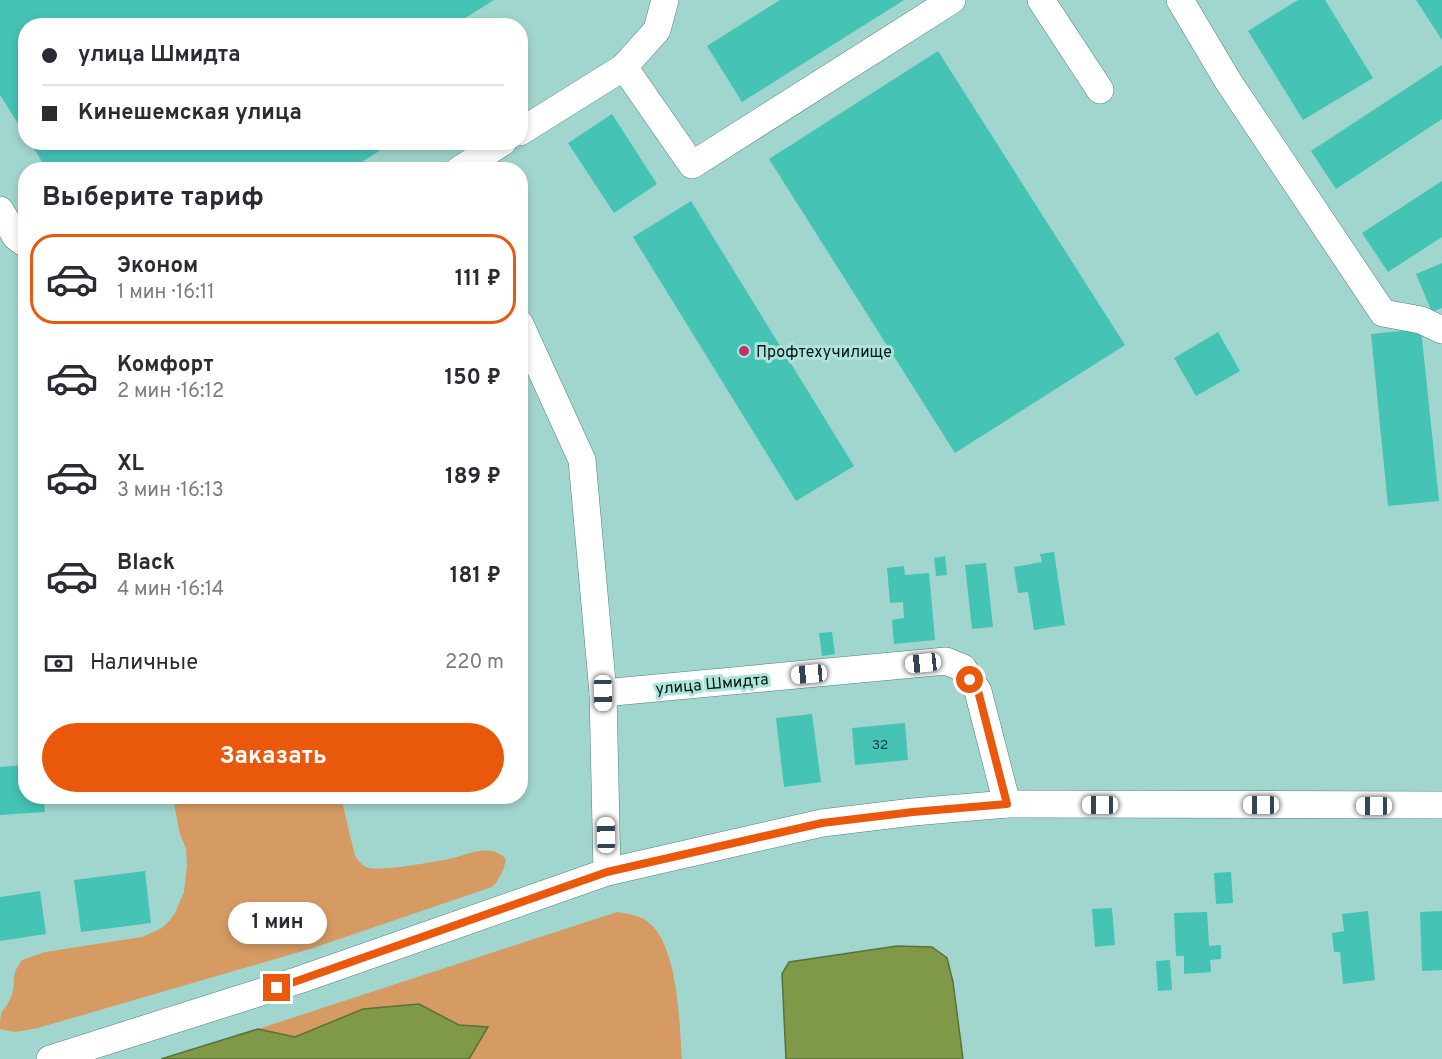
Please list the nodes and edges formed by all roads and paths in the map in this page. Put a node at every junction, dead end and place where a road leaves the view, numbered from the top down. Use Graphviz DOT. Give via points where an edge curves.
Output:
graph roads {
  1 [pos="665,0"];
  2 [pos="952,0"];
  3 [pos="1041,0"];
  4 [pos="1180,0"];
  5 [pos="624,68"];
  6 [pos="1100,90"];
  7 [pos="528,127"];
  8 [pos="490,150"];
  9 [pos="472,162"];
  10 [pos="0,210"];
  11 [pos="18,238"];
  12 [pos="1442,330"];
  13 [pos="528,342"];
  14 [pos="603,693"];
  15 [pos="1007,804"];
  16 [pos="1442,806"];
  17 [pos="607,872"];
  18 [pos="50,1059"];
  1 -- 5 [label="street" via="657,30"];
  2 -- 5 [label="street" via="692,165"];
  3 -- 6 [label="street"];
  4 -- 12 [label="street" via="1228,81 1383,313 1421,320"];
  5 -- 7 [label="street"];
  8 -- 9 [label="street"];
  10 -- 11 [label="street"];
  13 -- 14 [label="street" via="582,460"];
  14 -- 15 [label="street, улица Шмидта" via="946,661 963,668 978,691"];
  14 -- 17 [label="street"];
  15 -- 16 [label="street"];
  15 -- 17 [label="street" via="822,823"];
  17 -- 18 [label="street" via="299,980"];
}
